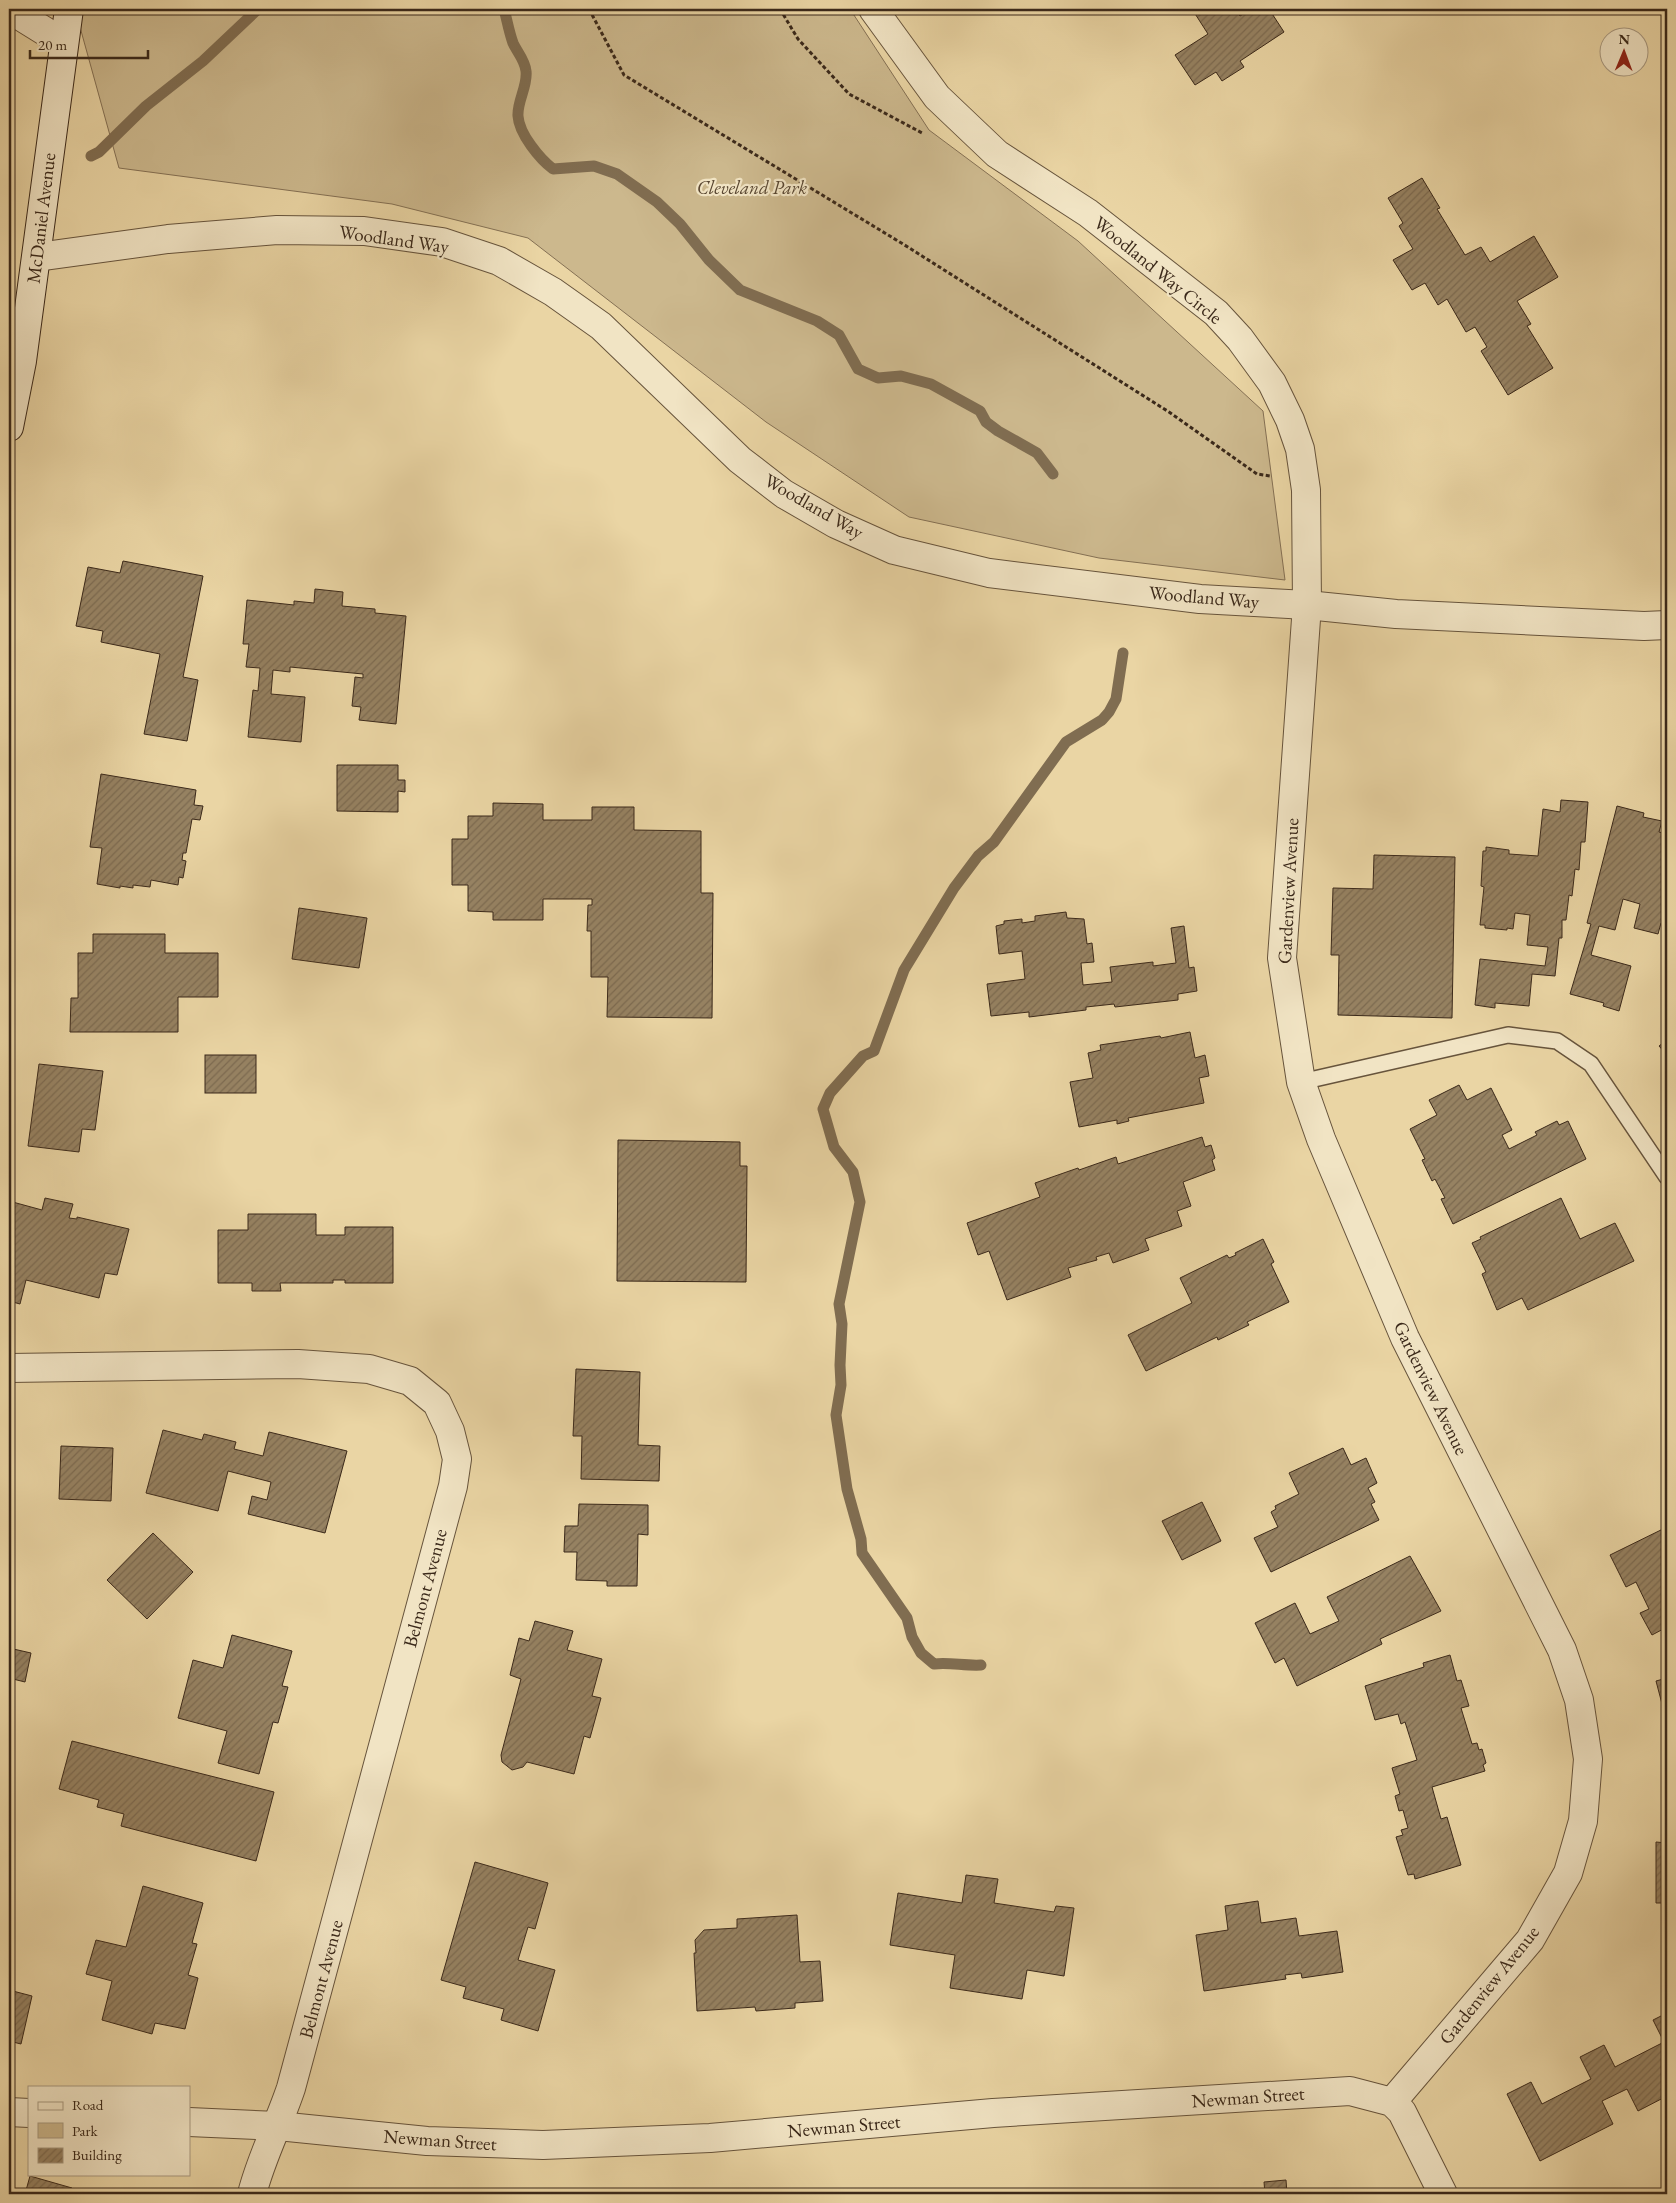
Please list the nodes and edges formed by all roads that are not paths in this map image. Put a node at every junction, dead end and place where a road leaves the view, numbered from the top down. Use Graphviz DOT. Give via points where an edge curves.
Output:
graph roads {
  1 [pos="9,9"];
  2 [pos="69,9"];
  3 [pos="874,9"];
  4 [pos="64,43"];
  5 [pos="37,257"];
  6 [pos="15,362"];
  7 [pos="9,427"];
  8 [pos="1307,605"];
  9 [pos="1667,625"];
  10 [pos="1301,1082"];
  11 [pos="1667,1177"];
  12 [pos="9,1368"];
  13 [pos="1392,2102"];
  14 [pos="9,2112"];
  15 [pos="28,2113"];
  16 [pos="190,2122"];
  17 [pos="278,2126"];
  18 [pos="252,2194"];
  19 [pos="1444,2194"];
  1 -- 4 [label="street"];
  2 -- 4 [label="street, McDaniel Avenue"];
  3 -- 8 [label="street, Woodland Way Circle" via="937,96 996,154 1088,213 1216,313 1272,383 1300,449 1305,481"];
  4 -- 5 [label="street, McDaniel Avenue"];
  5 -- 6 [label="street, McDaniel Avenue"];
  5 -- 8 [label="street, Woodland Way" via="168,239 277,230 364,231 442,242 499,261 553,292 601,326 740,460 784,494 836,524 894,550 989,573 1200,599"];
  6 -- 7 [label="street, McDaniel Avenue"];
  8 -- 9 [label="street, Woodland Way" via="1396,614"];
  8 -- 10 [label="street, Gardenview Avenue" via="1282,958"];
  10 -- 11 [label="lane" via="1508,1035 1557,1041 1591,1064"];
  10 -- 13 [label="street, Gardenview Avenue" via="1321,1139 1405,1338 1562,1650 1579,1700 1588,1759 1583,1821 1568,1874 1530,1940"];
  12 -- 17 [label="street, Belmont Avenue" via="298,1364 369,1369 410,1381 437,1403 450,1432 457,1459 453,1486 294,2078"];
  13 -- 17 [label="street, Newman Street" via="1350,2091 993,2113 710,2138 543,2145 427,2141"];
  13 -- 19 [label="street" via="1402,2112"];
  14 -- 15 [label="street"];
  16 -- 17 [label="street, Newman Street"];
  17 -- 18 [label="street, Belmont Avenue" via="257,2173"];
}
